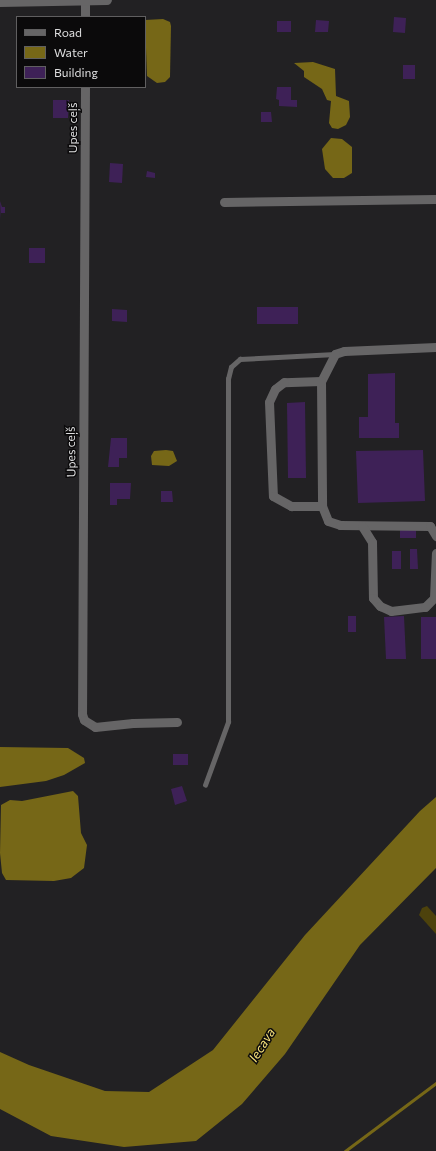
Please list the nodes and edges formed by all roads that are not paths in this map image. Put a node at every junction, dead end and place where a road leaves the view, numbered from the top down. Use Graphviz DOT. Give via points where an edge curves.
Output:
graph roads {
  1 [pos="85,0"];
  2 [pos="107,0"];
  3 [pos="0,2"];
  4 [pos="85,16"];
  5 [pos="85,88"];
  6 [pos="436,199"];
  7 [pos="224,202"];
  8 [pos="436,347"];
  9 [pos="335,354"];
  10 [pos="320,382"];
  11 [pos="322,506"];
  12 [pos="362,526"];
  13 [pos="436,536"];
  14 [pos="436,553"];
  15 [pos="177,722"];
  16 [pos="205,785"];
  1 -- 2 [label="street"];
  1 -- 3 [label="street"];
  1 -- 4 [label="street"];
  5 -- 15 [label="street, Upes ceļš" via="82,714 84,720 95,727"];
  6 -- 7 [label="street"];
  8 -- 9 [label="street" via="344,351"];
  9 -- 10 [label="street"];
  9 -- 16 [label="lane" via="240,359 231,367 228,380 228,722"];
  10 -- 11 [label="street"];
  10 -- 11 [label="street" via="284,382 274,389 269,402 273,496 291,506"];
  11 -- 12 [label="street" via="328,521 340,525"];
  12 -- 13 [label="street" via="430,526"];
  12 -- 14 [label="street" via="372,542 374,598 380,606 391,611 425,608 434,598"];
}
